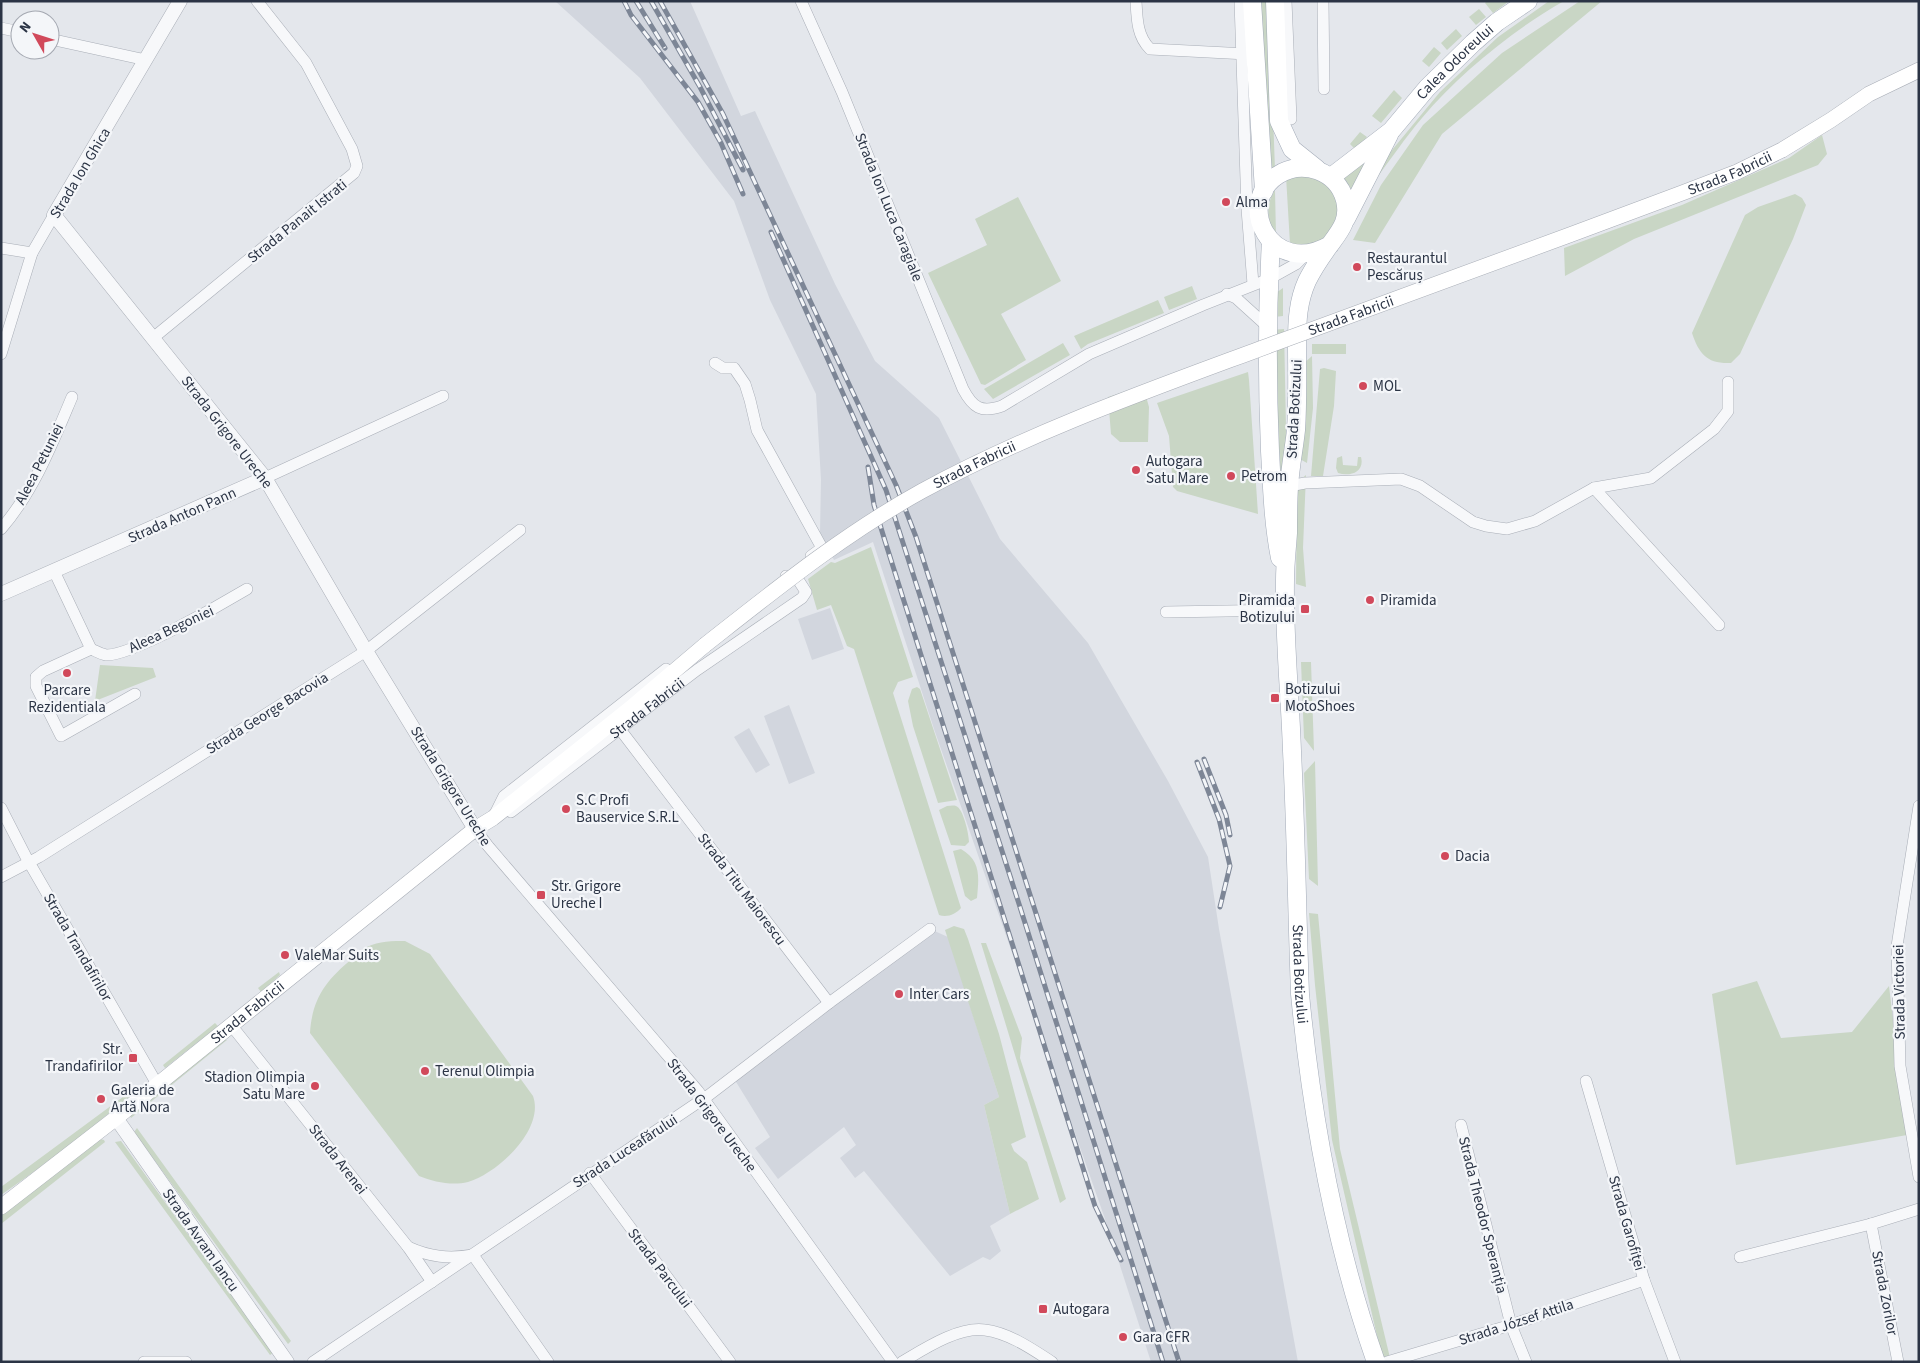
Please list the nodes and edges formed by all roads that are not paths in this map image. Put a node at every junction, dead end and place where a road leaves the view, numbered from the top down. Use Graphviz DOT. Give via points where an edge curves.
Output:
graph roads {
  1 [pos="180,1"];
  2 [pos="257,1"];
  3 [pos="802,1"];
  4 [pos="1136,1"];
  5 [pos="1240,1"];
  6 [pos="1252,1"];
  7 [pos="1275,1"];
  8 [pos="1286,1"];
  9 [pos="1323,1"];
  10 [pos="1528,1"];
  11 [pos="60,41"];
  12 [pos="1248,54"];
  13 [pos="146,60"];
  14 [pos="1919,70"];
  15 [pos="1324,89"];
  16 [pos="1291,120"];
  17 [pos="1391,130"];
  18 [pos="1325,174"];
  19 [pos="1264,191"];
  20 [pos="54,215"];
  21 [pos="1344,224"];
  22 [pos="1271,241"];
  23 [pos="1330,245"];
  24 [pos="1,248"];
  25 [pos="32,253"];
  26 [pos="1306,254"];
  27 [pos="1261,281"];
  28 [pos="1227,294"];
  29 [pos="1268,327"];
  30 [pos="153,338"];
  31 [pos="1,354"];
  32 [pos="715,363"];
  33 [pos="1728,382"];
  34 [pos="443,396"];
  35 [pos="72,397"];
  36 [pos="265,478"];
  37 [pos="1280,487"];
  38 [pos="1594,488"];
  39 [pos="1,529"];
  40 [pos="520,530"];
  41 [pos="54,571"];
  42 [pos="784,576"];
  43 [pos="246,588"];
  44 [pos="1,594"];
  45 [pos="1286,610"];
  46 [pos="1166,612"];
  47 [pos="1719,625"];
  48 [pos="91,649"];
  49 [pos="366,651"];
  50 [pos="135,694"];
  51 [pos="619,728"];
  52 [pos="1919,806"];
  53 [pos="1,808"];
  54 [pos="493,818"];
  55 [pos="475,829"];
  56 [pos="29,863"];
  57 [pos="1,877"];
  58 [pos="930,929"];
  59 [pos="829,1003"];
  60 [pos="231,1025"];
  61 [pos="1586,1081"];
  62 [pos="157,1084"];
  63 [pos="703,1099"];
  64 [pos="116,1118"];
  65 [pos="1461,1125"];
  66 [pos="590,1174"];
  67 [pos="1919,1177"];
  68 [pos="1,1208"];
  69 [pos="1919,1209"];
  70 [pos="1871,1224"];
  71 [pos="408,1247"];
  72 [pos="473,1255"];
  73 [pos="1740,1258"];
  74 [pos="1644,1280"];
  75 [pos="432,1282"];
  76 [pos="1511,1325"];
  77 [pos="144,1362"];
  78 [pos="186,1362"];
  79 [pos="287,1362"];
  80 [pos="312,1362"];
  81 [pos="548,1362"];
  82 [pos="730,1362"];
  83 [pos="894,1362"];
  84 [pos="902,1362"];
  85 [pos="1052,1362"];
  86 [pos="1376,1362"];
  87 [pos="1388,1362"];
  88 [pos="1526,1362"];
  89 [pos="1675,1362"];
  90 [pos="1898,1362"];
  1 -- 13 [label="street, Strada Ion Ghica"];
  2 -- 30 [label="street, Strada Panait Istrati" via="306,64 352,149 357,166 354,173"];
  3 -- 28 [label="street, Strada Ion Luca Caragiale" via="970,402 991,410 1002,406 1089,354"];
  4 -- 12 [label="street" via="1137,22 1143,41 1150,49"];
  5 -- 12 [label="street"];
  6 -- 12 [label="main road, Strada Botizului"];
  7 -- 18 [label="main road" via="1280,121 1292,149"];
  8 -- 16 [label="street"];
  9 -- 15 [label="street"];
  10 -- 17 [label="main road, Calea Odoreului" via="1497,22 1453,61"];
  11 -- 13 [label="street"];
  12 -- 19 [label="main road, Strada Botizului"];
  12 -- 27 [label="street" via="1247,208"];
  13 -- 20 [label="street, Strada Ion Ghica"];
  14 -- 54 [label="main road, Strada Fabricii, bridge" via="1876,90 1782,150 1736,172 1102,408 922,491 849,534 779,586"];
  17 -- 18 [label="main road, Calea Odoreului"];
  17 -- 21 [label="main road, Calea Odoreului"];
  18 -- 19 [label="main road" via="1305,167 1290,169 1277,175"];
  18 -- 21 [label="main road" via="1339,187 1344,198"];
  19 -- 22 [label="main road, Strada Botizului" via="1259,217"];
  20 -- 25 [label="street, Strada Ion Ghica"];
  20 -- 30 [label="street, Strada Grigore Ureche"];
  21 -- 23 [label="main road, Strada Botizului"];
  22 -- 26 [label="main road" via="1293,254"];
  22 -- 27 [label="main road, Strada Botizului"];
  23 -- 26 [label="main road"];
  23 -- 37 [label="main road, Strada Botizului" via="1313,270 1300,300 1296,429"];
  24 -- 25 [label="street"];
  25 -- 31 [label="street, Strada Ion Ghica"];
  26 -- 27 [label="street" via="1296,264"];
  27 -- 28 [label="street"];
  27 -- 29 [label="main road, Strada Botizului"];
  28 -- 29 [label="street" via="1236,298"];
  29 -- 37 [label="main road, Strada Botizului" via="1267,387"];
  30 -- 36 [label="street, Strada Grigore Ureche"];
  32 -- 42 [label="street" via="723,368 734,368 744,384 757,430 822,548"];
  33 -- 38 [label="street" via="1728,411 1714,429 1677,459 1650,478"];
  34 -- 36 [label="street, Strada Anton Pann"];
  35 -- 39 [label="street, Aleea Petuniei" via="48,453 19,506"];
  36 -- 41 [label="street, Strada Anton Pann"];
  36 -- 49 [label="street, Strada Grigore Ureche"];
  37 -- 38 [label="street" via="1401,479 1420,486 1473,522 1507,529 1534,521"];
  37 -- 45 [label="main road, Strada Botizului"];
  38 -- 47 [label="street"];
  40 -- 49 [label="street, Strada George Bacovia"];
  41 -- 44 [label="street, Strada Anton Pann"];
  41 -- 48 [label="street"];
  42 -- 51 [label="street, Strada Fabricii" via="797,578 806,592 802,598"];
  42 -- 54 [label="street, Strada Fabricii" via="504,796"];
  43 -- 48 [label="street, Aleea Begoniei" via="221,605 144,643 116,654 105,655"];
  45 -- 46 [label="street"];
  45 -- 86 [label="main road, Strada Botizului" via="1300,994 1306,1054 1328,1189 1350,1281"];
  48 -- 50 [label="street" via="36,677 36,686 61,736"];
  49 -- 55 [label="street, Strada Grigore Ureche"];
  49 -- 56 [label="street, Strada George Bacovia"];
  51 -- 54 [label="street, Strada Fabricii" via="514,810"];
  51 -- 59 [label="street, Strada Titu Maiorescu"];
  52 -- 67 [label="street, Strada Victoriei" via="1897,946 1900,1066"];
  53 -- 56 [label="street, Strada Trandafirilor"];
  54 -- 55 [label="main road, Strada Fabricii"];
  55 -- 60 [label="main road, Strada Fabricii"];
  55 -- 63 [label="street, Strada Grigore Ureche"];
  56 -- 57 [label="street, Strada George Bacovia"];
  56 -- 62 [label="street, Strada Trandafirilor"];
  58 -- 59 [label="street, Strada Luceafărului"];
  59 -- 63 [label="street, Strada Luceafărului"];
  60 -- 62 [label="main road, Strada Fabricii"];
  60 -- 71 [label="street, Strada Arenei"];
  61 -- 74 [label="street, Strada Garofiței"];
  62 -- 64 [label="main road, Strada Fabricii"];
  63 -- 66 [label="street, Strada Luceafărului"];
  63 -- 83 [label="street, Strada Grigore Ureche"];
  64 -- 68 [label="main road, Strada Fabricii"];
  64 -- 79 [label="street, Strada Avram Iancu"];
  65 -- 76 [label="street, Strada Theodor Speranția"];
  66 -- 72 [label="street, Strada Luceafărului"];
  66 -- 82 [label="street, Strada Parcului"];
  69 -- 70 [label="street"];
  70 -- 73 [label="street"];
  70 -- 90 [label="street, Strada Zorilor"];
  71 -- 72 [label="street" via="439,1257"];
  71 -- 75 [label="street, Strada Arenei"];
  72 -- 75 [label="street, Strada Luceafărului"];
  72 -- 81 [label="street"];
  74 -- 76 [label="street, Strada József Attila"];
  74 -- 89 [label="street, Strada Garofiței"];
  75 -- 80 [label="street, Strada Luceafărului"];
  76 -- 87 [label="street, Strada József Attila"];
  76 -- 88 [label="street, Strada Theodor Speranția"];
  77 -- 78 [label="street"];
  84 -- 85 [label="street" via="950,1337 984,1329 1005,1335"];
}
